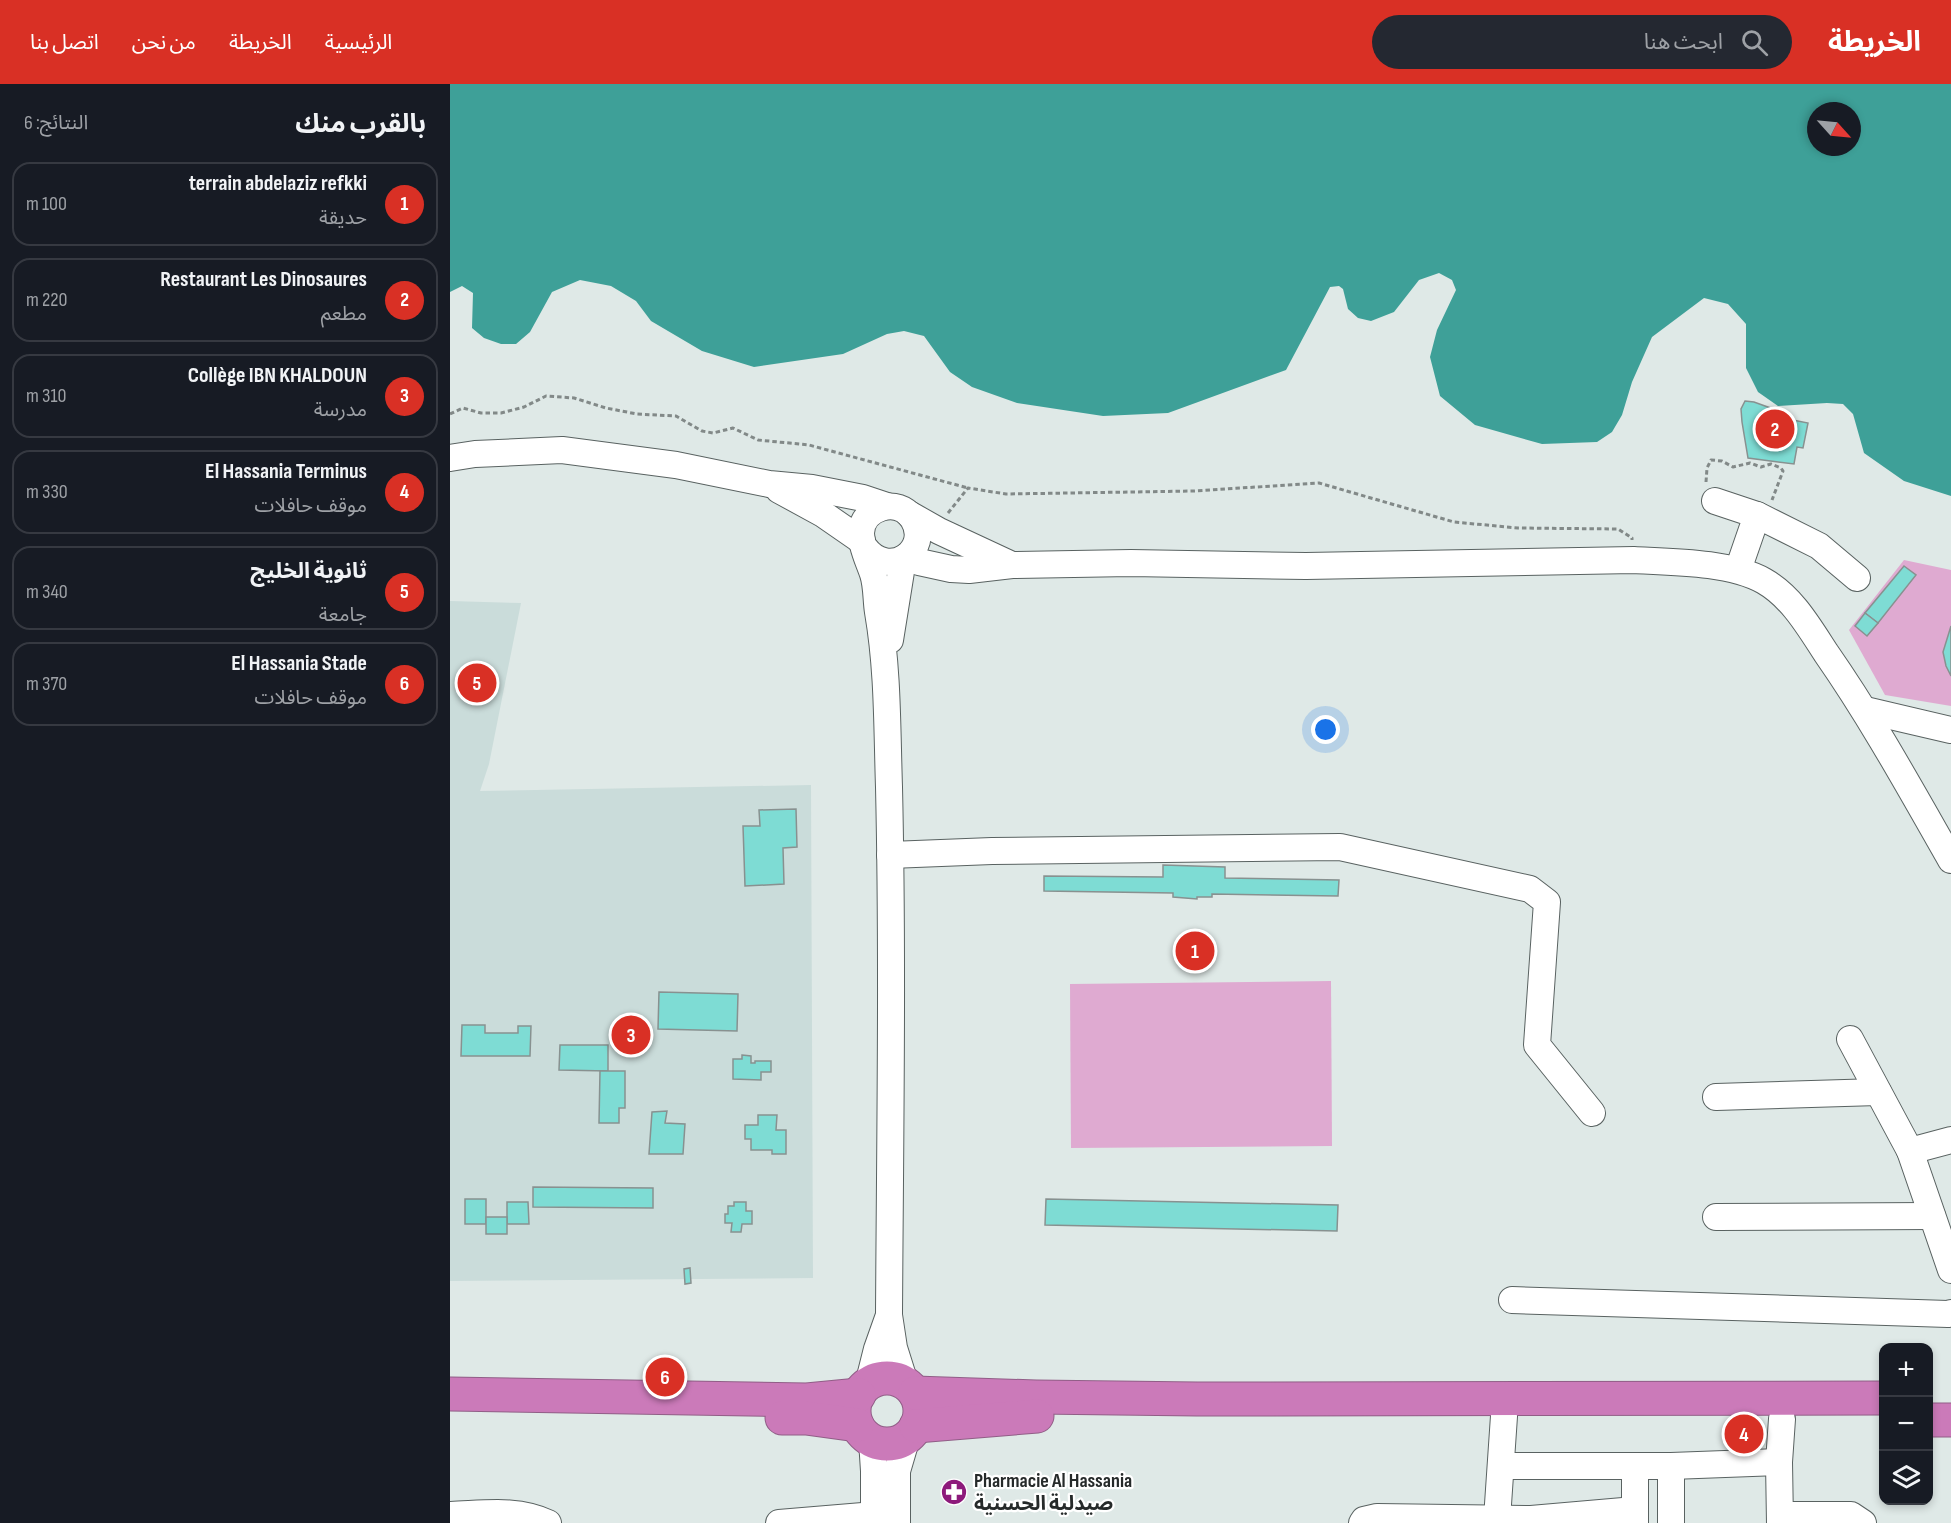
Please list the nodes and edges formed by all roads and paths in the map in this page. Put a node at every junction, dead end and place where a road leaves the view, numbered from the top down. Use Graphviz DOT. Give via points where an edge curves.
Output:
graph roads {
  1 [pos="450,414"];
  2 [pos="450,458"];
  3 [pos="769,484"];
  4 [pos="968,488"];
  5 [pos="1715,501"];
  6 [pos="898,510"];
  7 [pos="1761,517"];
  8 [pos="943,519"];
  9 [pos="863,544"];
  10 [pos="905,558"];
  11 [pos="1634,560"];
  12 [pos="1012,565"];
  13 [pos="1738,570"];
  14 [pos="1857,578"];
  15 [pos="886,667"];
  16 [pos="1865,710"];
  17 [pos="1951,730"];
  18 [pos="890,855"];
  19 [pos="1951,860"];
  20 [pos="1850,1039"];
  21 [pos="1878,1092"];
  22 [pos="1716,1097"];
  23 [pos="1592,1113"];
  24 [pos="1951,1140"];
  25 [pos="1910,1151"];
  26 [pos="1932,1216"];
  27 [pos="1716,1217"];
  28 [pos="1951,1270"];
  29 [pos="1512,1300"];
  30 [pos="1951,1312"];
  31 [pos="889,1315"];
  32 [pos="910,1388"];
  33 [pos="450,1394"];
  34 [pos="1879,1398"];
  35 [pos="1933,1398"];
  36 [pos="1951,1399"];
  37 [pos="864,1411"];
  38 [pos="450,1413"];
  39 [pos="1503,1416"];
  40 [pos="1782,1419"];
  41 [pos="1879,1420"];
  42 [pos="1933,1420"];
  43 [pos="1951,1420"];
  44 [pos="912,1432"];
  45 [pos="1779,1462"];
  46 [pos="1501,1466"];
  47 [pos="1635,1466"];
  48 [pos="1671,1466"];
  49 [pos="450,1515"];
  50 [pos="1635,1517"];
  51 [pos="521,1518"];
  52 [pos="1497,1519"];
  53 [pos="1780,1519"];
  54 [pos="882,1520"];
  55 [pos="1531,1521"];
  56 [pos="548,1523"];
  57 [pos="779,1523"];
  58 [pos="1362,1523"];
  59 [pos="1671,1523"];
  60 [pos="1863,1523"];
  1 -- 4 [label="path" via="463,408 501,413 546,396 574,398 637,414 676,416 702,431 713,433 734,428 758,440 809,445"];
  2 -- 3 [label="street" via="562,450 676,465"];
  3 -- 6 [label="street" via="863,498"];
  3 -- 9 [label="street" via="823,514"];
  4 -- 8 [label="path"];
  4 -- 11 [label="path" via="1006,494 1147,492 1319,483 1454,522 1618,530 1632,538"];
  5 -- 7 [label="street"];
  5 -- 7 [label="path" via="1706,481 1712,460 1733,467 1750,463 1777,466 1781,468 1781,477"];
  6 -- 9 [label="street" via="872,512 863,525"];
  6 -- 10 [label="street" via="914,520 918,536"];
  6 -- 12 [label="street"];
  7 -- 13 [label="street"];
  7 -- 14 [label="street" via="1819,546"];
  9 -- 10 [label="street" via="882,562"];
  9 -- 15 [label="street" via="875,580"];
  10 -- 12 [label="street" via="951,569"];
  10 -- 15 [label="street"];
  11 -- 12 [label="street" via="1306,566"];
  11 -- 13 [label="street"];
  13 -- 16 [label="street" via="1765,582 1795,607"];
  15 -- 18 [label="street"];
  16 -- 17 [label="street"];
  16 -- 19 [label="street"];
  18 -- 23 [label="street" via="1341,847 1530,889 1547,902 1537,1045"];
  18 -- 31 [label="street"];
  20 -- 21 [label="street"];
  21 -- 22 [label="street"];
  21 -- 25 [label="street"];
  24 -- 25 [label="street"];
  25 -- 26 [label="street"];
  26 -- 27 [label="street"];
  26 -- 28 [label="street"];
  29 -- 30 [label="street"];
  31 -- 32 [label="street" via="894,1348"];
  31 -- 37 [label="street" via="877,1348"];
  32 -- 34 [label="highway" via="1036,1398"];
  32 -- 37 [label="highway" via="893,1378 880,1379"];
  32 -- 44 [label="highway" via="919,1403 920,1415"];
  33 -- 37 [label="highway" via="807,1400"];
  35 -- 36 [label="highway"];
  37 -- 38 [label="highway" via="806,1418"];
  37 -- 44 [label="highway" via="879,1443 894,1443"];
  37 -- 54 [label="street"];
  39 -- 40 [label="highway"];
  39 -- 44 [label="highway" via="1046,1415"];
  39 -- 46 [label="street"];
  40 -- 41 [label="highway"];
  40 -- 45 [label="street"];
  42 -- 43 [label="highway"];
  44 -- 54 [label="street"];
  45 -- 48 [label="street"];
  45 -- 53 [label="street"];
  46 -- 47 [label="street"];
  46 -- 52 [label="street"];
  47 -- 48 [label="street"];
  47 -- 50 [label="street"];
  48 -- 59 [label="street"];
  49 -- 51 [label="street"];
  50 -- 55 [label="street"];
  51 -- 56 [label="street"];
  52 -- 55 [label="street"];
  52 -- 58 [label="street" via="1377,1517"];
  53 -- 60 [label="street" via="1851,1515"];
  54 -- 57 [label="street"];
}
